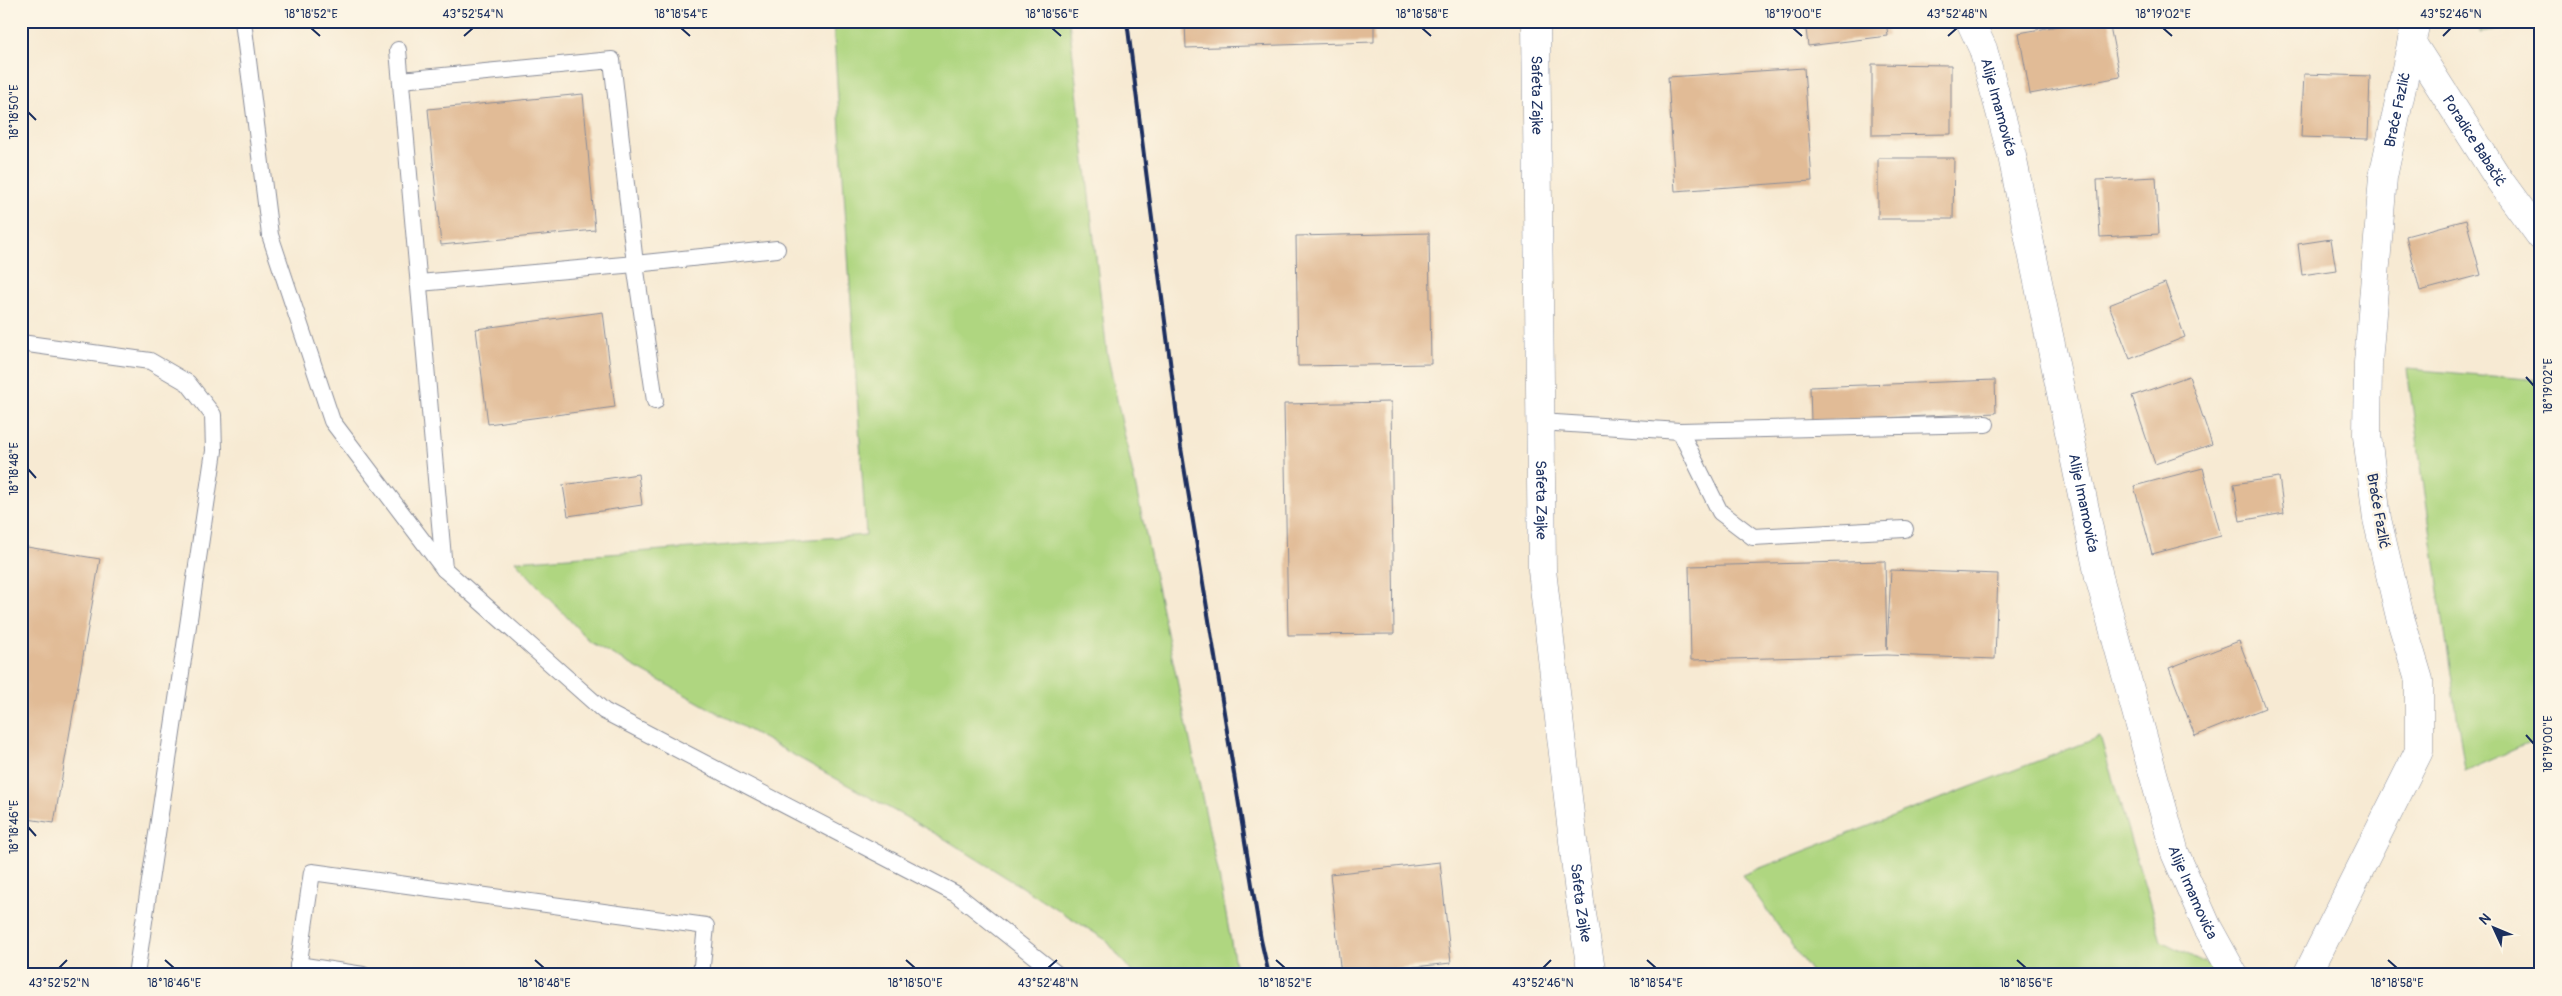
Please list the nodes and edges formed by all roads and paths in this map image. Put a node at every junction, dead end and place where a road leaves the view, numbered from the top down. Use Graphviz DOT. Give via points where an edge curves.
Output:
graph roads {
  1 [pos="243,21"];
  2 [pos="1536,21"];
  3 [pos="1970,21"];
  4 [pos="2414,32"];
  5 [pos="398,50"];
  6 [pos="401,80"];
  7 [pos="2541,238"];
  8 [pos="777,249"];
  9 [pos="634,264"];
  10 [pos="419,283"];
  11 [pos="21,343"];
  12 [pos="655,401"];
  13 [pos="1540,422"];
  14 [pos="1986,424"];
  15 [pos="1680,430"];
  16 [pos="1905,529"];
  17 [pos="444,568"];
  18 [pos="298,970"];
  19 [pos="1595,972"];
  20 [pos="136,975"];
  21 [pos="363,975"];
  22 [pos="701,975"];
  23 [pos="1058,975"];
  24 [pos="2234,975"];
  25 [pos="2307,975"];
  1 -- 17 [label="lane" via="270,235 332,421"];
  2 -- 13 [label="street, Safeta Zajke"];
  3 -- 24 [label="street, Alije Imamovića" via="1983,50 2012,156 2098,577 2175,853 2207,926"];
  4 -- 7 [label="street, Poradice Babačić" via="2500,180"];
  4 -- 25 [label="street, Braće Fazlić" via="2383,177 2368,363 2367,434 2377,519 2419,680 2419,751"];
  5 -- 6 [label="lane"];
  6 -- 9 [label="lane" via="612,60"];
  6 -- 10 [label="lane"];
  8 -- 9 [label="lane"];
  9 -- 10 [label="lane"];
  9 -- 12 [label="lane"];
  10 -- 17 [label="lane"];
  11 -- 20 [label="lane" via="150,361 188,383 213,415 214,451"];
  13 -- 15 [label="lane"];
  13 -- 19 [label="street, Safeta Zajke" via="1542,570 1580,902"];
  14 -- 15 [label="lane"];
  15 -- 16 [label="lane" via="1720,512 1753,537"];
  17 -- 23 [label="lane" via="604,711 956,894"];
  18 -- 21 [label="lane"];
  18 -- 22 [label="lane" via="312,872 706,926"];
}
